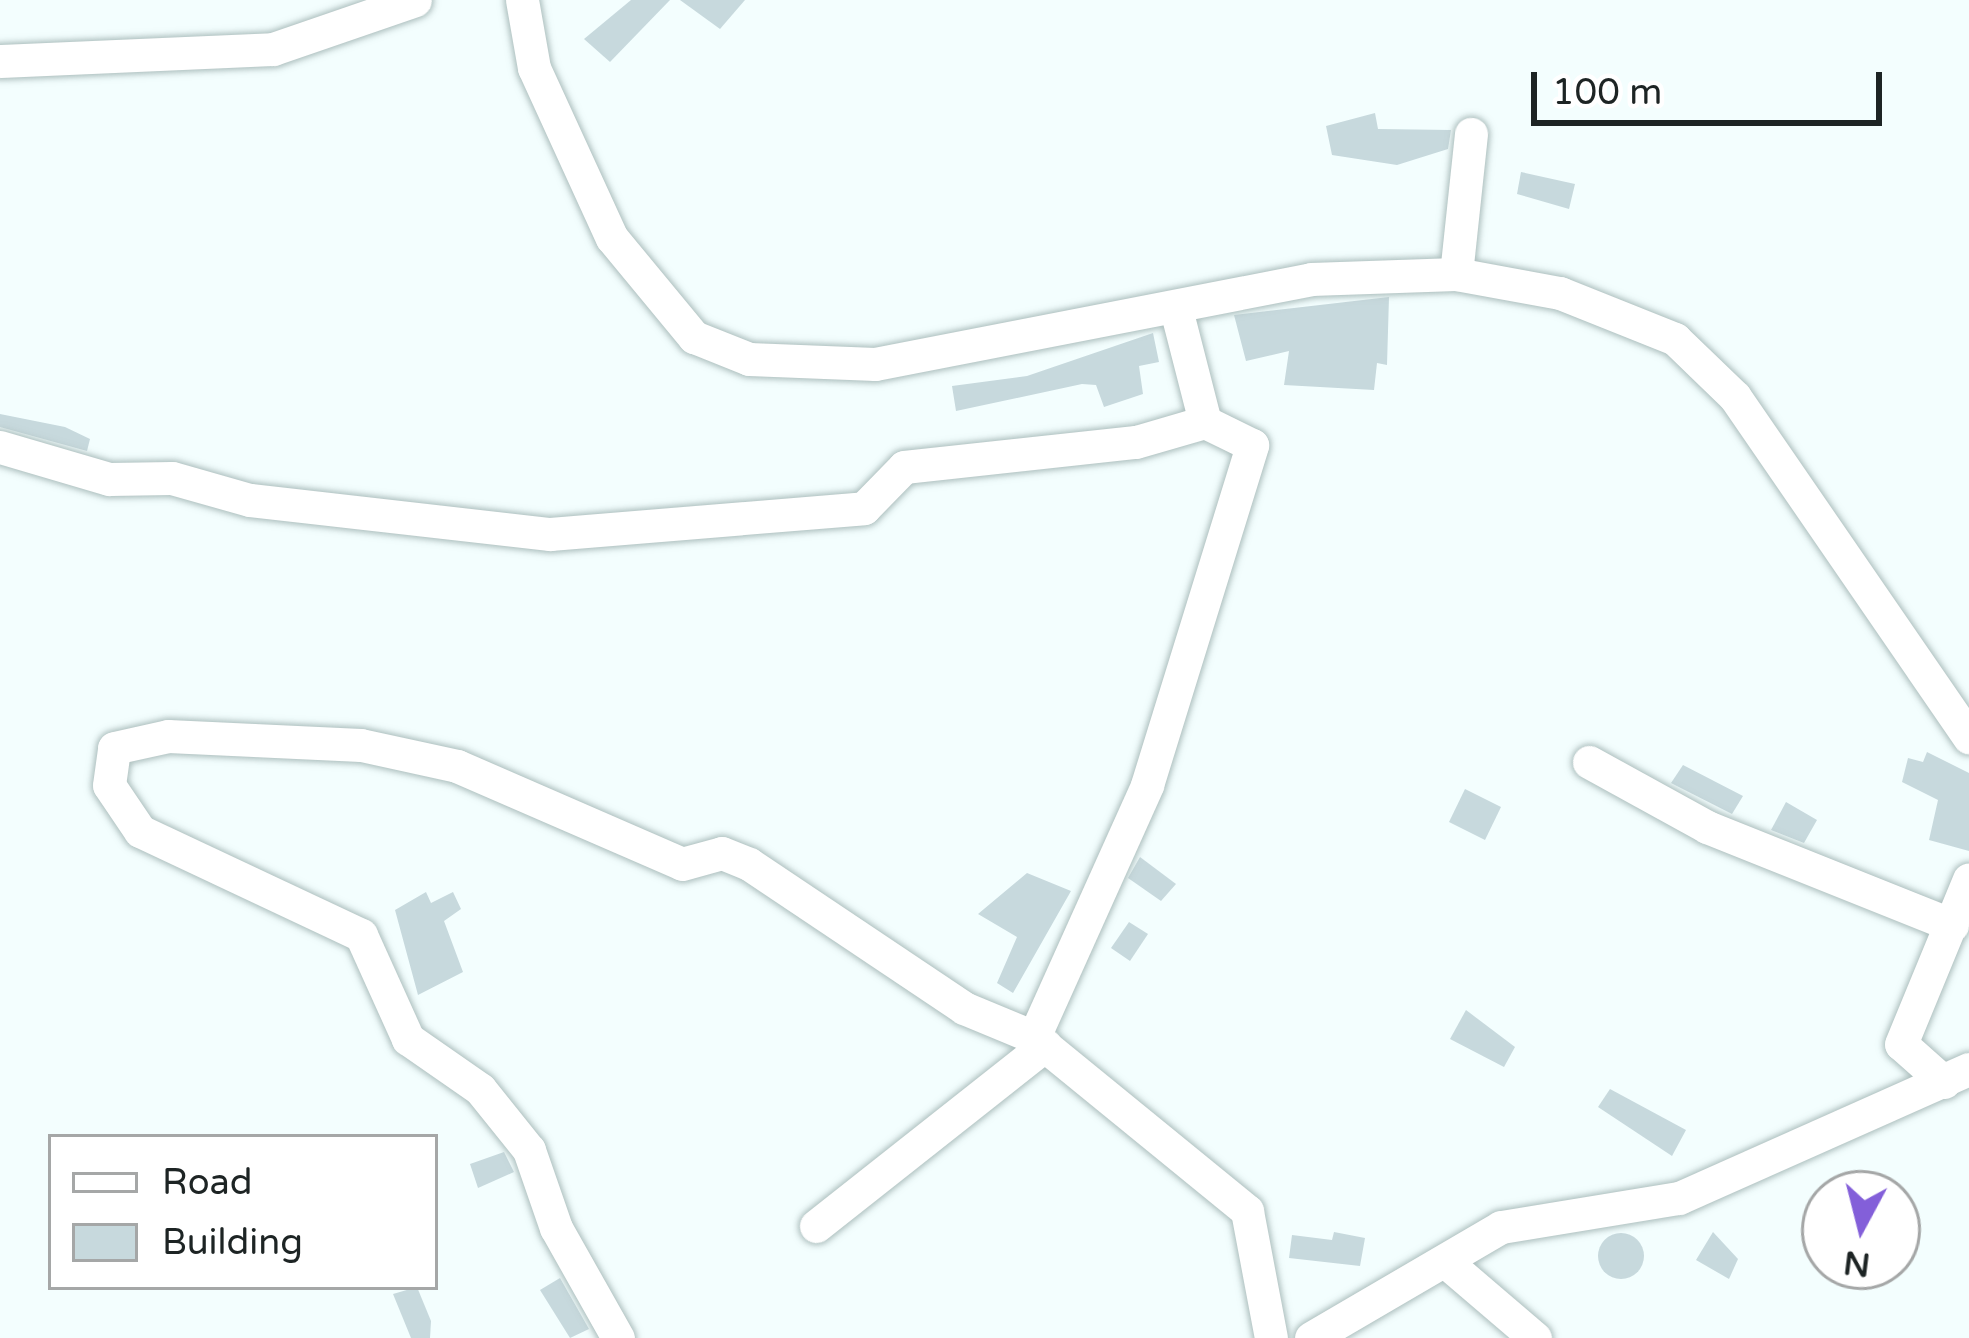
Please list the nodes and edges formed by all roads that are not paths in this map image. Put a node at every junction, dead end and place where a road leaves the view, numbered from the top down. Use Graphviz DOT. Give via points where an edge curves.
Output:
graph roads {
  1 [pos="416,0"];
  2 [pos="521,0"];
  3 [pos="0,61"];
  4 [pos="1471,134"];
  5 [pos="1456,274"];
  6 [pos="1176,309"];
  7 [pos="1205,422"];
  8 [pos="0,447"];
  9 [pos="1969,737"];
  10 [pos="1589,762"];
  11 [pos="1969,879"];
  12 [pos="1952,925"];
  13 [pos="1039,1041"];
  14 [pos="1956,1075"];
  15 [pos="816,1226"];
  16 [pos="1446,1262"];
  17 [pos="618,1338"];
  18 [pos="1271,1338"];
  19 [pos="1311,1338"];
  20 [pos="1535,1338"];
  1 -- 3 [label="street" via="273,49"];
  2 -- 6 [label="street" via="534,68 613,238 694,337 749,359 875,364"];
  4 -- 5 [label="street"];
  5 -- 6 [label="street" via="1311,279"];
  5 -- 9 [label="street" via="1560,292 1675,339 1735,398"];
  6 -- 7 [label="street"];
  7 -- 8 [label="street" via="1136,442 904,466 878,504 847,511 550,534 250,500 172,478 109,479"];
  7 -- 13 [label="street" via="1252,445 1147,785"];
  10 -- 12 [label="street" via="1707,827"];
  11 -- 12 [label="street"];
  12 -- 14 [label="street" via="1901,1044"];
  13 -- 15 [label="street"];
  13 -- 17 [label="street" via="964,1008 749,864 722,853 682,864 458,766 296,740 168,736 114,748 109,785 140,831 361,935 409,1039 480,1090 529,1150 556,1228"];
  13 -- 18 [label="street" via="1247,1211"];
  14 -- 16 [label="street" via="1679,1198 1501,1226"];
  16 -- 19 [label="street"];
  16 -- 20 [label="street"];
}
